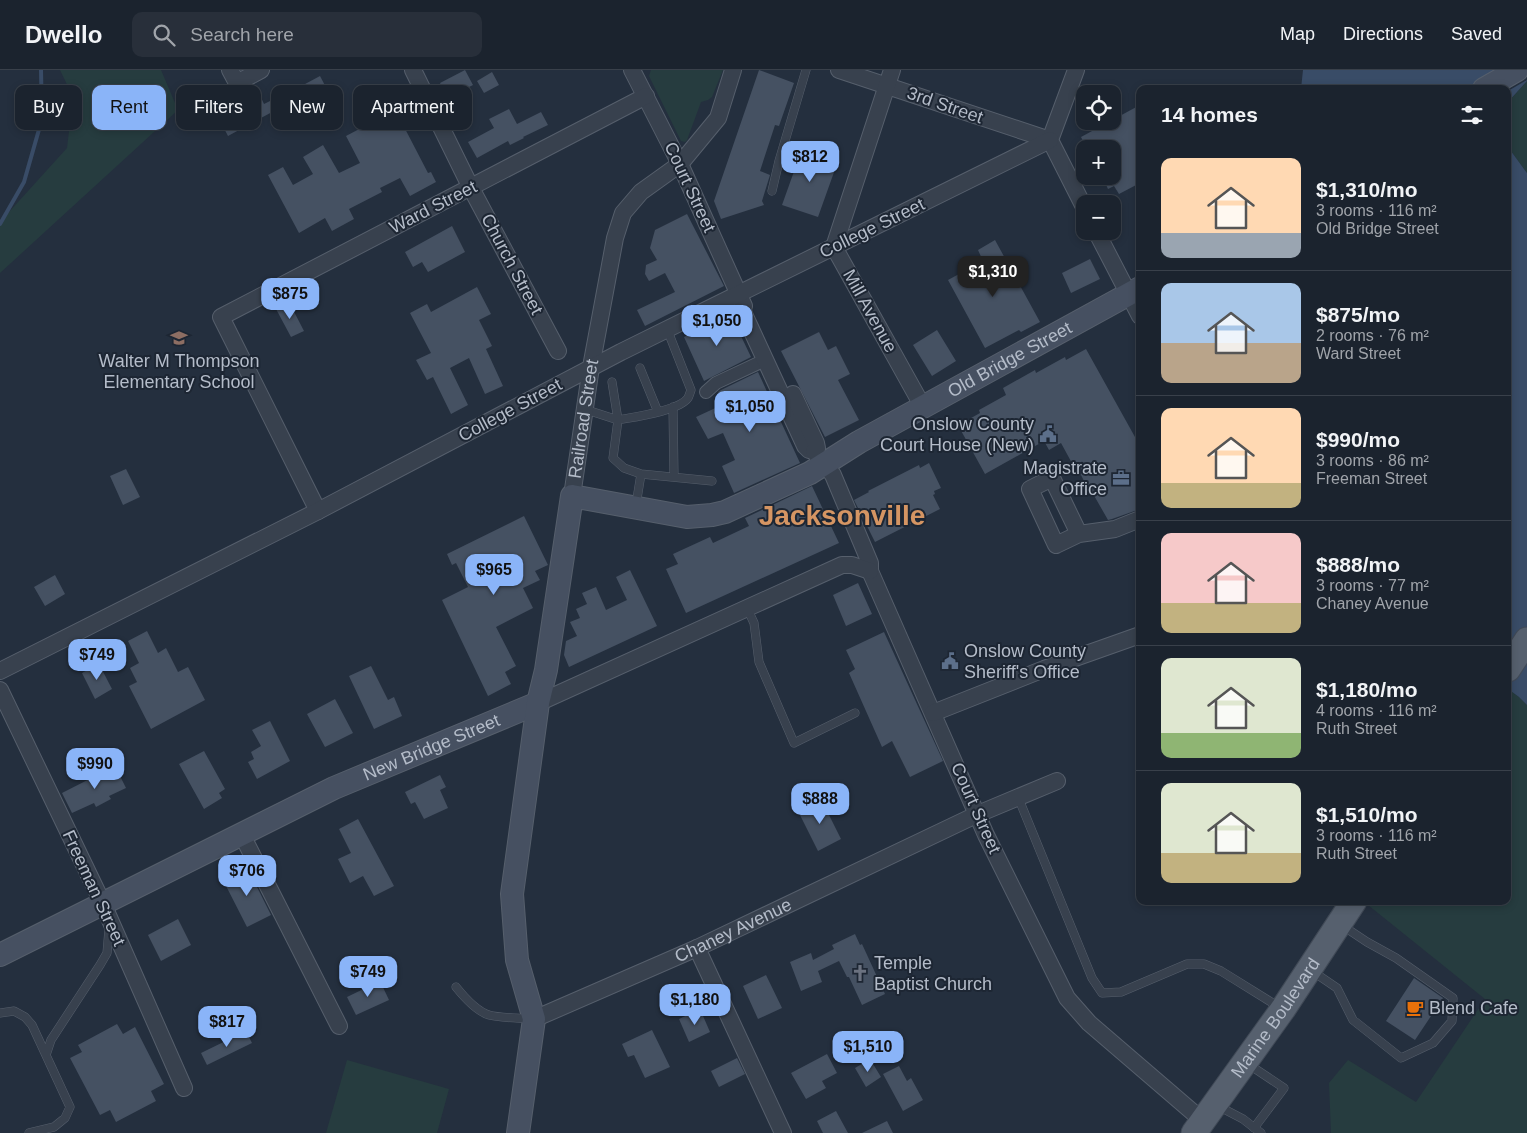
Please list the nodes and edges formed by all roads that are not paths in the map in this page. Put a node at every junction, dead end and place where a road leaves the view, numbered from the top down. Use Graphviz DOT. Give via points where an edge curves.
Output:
graph roads {
  1 [pos="261,70"];
  2 [pos="412,70"];
  3 [pos="632,70"];
  4 [pos="646,70"];
  5 [pos="733,70"];
  6 [pos="806,70"];
  7 [pos="839,70"];
  8 [pos="1076,70"];
  9 [pos="1517,70"];
  10 [pos="234,76"];
  11 [pos="890,78"];
  12 [pos="1491,85"];
  13 [pos="643,91"];
  14 [pos="1050,140"];
  15 [pos="680,164"];
  16 [pos="471,188"];
  17 [pos="772,191"];
  18 [pos="1078,195"];
  19 [pos="1102,240"];
  20 [pos="834,247"];
  21 [pos="1134,291"];
  22 [pos="742,300"];
  23 [pos="667,329"];
  24 [pos="558,351"];
  25 [pos="769,359"];
  26 [pos="591,367"];
  27 [pos="640,368"];
  28 [pos="612,382"];
  29 [pos="706,392"];
  30 [pos="673,407"];
  31 [pos="922,408"];
  32 [pos="584,409"];
  33 [pos="658,412"];
  34 [pos="618,420"];
  35 [pos="819,458"];
  36 [pos="641,474"];
  37 [pos="674,477"];
  38 [pos="712,481"];
  39 [pos="572,496"];
  40 [pos="635,508"];
  41 [pos="318,511"];
  42 [pos="1136,521"];
  43 [pos="1078,534"];
  44 [pos="870,571"];
  45 [pos="747,608"];
  46 [pos="1136,637"];
  47 [pos="1527,640"];
  48 [pos="1511,664"];
  49 [pos="0,671"];
  50 [pos="0,690"];
  51 [pos="538,703"];
  52 [pos="934,712"];
  53 [pos="855,714"];
  54 [pos="1057,781"];
  55 [pos="1018,797"];
  56 [pos="978,814"];
  57 [pos="242,835"];
  58 [pos="1351,905"];
  59 [pos="106,911"];
  60 [pos="1339,924"];
  61 [pos="697,948"];
  62 [pos="0,955"];
  63 [pos="1309,969"];
  64 [pos="456,987"];
  65 [pos="1283,1009"];
  66 [pos="0,1013"];
  67 [pos="534,1019"];
  68 [pos="339,1026"];
  69 [pos="46,1055"];
  70 [pos="1246,1062"];
  71 [pos="184,1088"];
  72 [pos="1204,1119"];
  73 [pos="1257,1130"];
  74 [pos="30,1133"];
  75 [pos="518,1133"];
  76 [pos="783,1133"];
  1 -- 10 [label="street"];
  2 -- 16 [label="street, Church Street"];
  3 -- 13 [label="street, Court Street"];
  4 -- 13 [label="street"];
  5 -- 15 [label="street, Railroad Street" via="718,118"];
  6 -- 17 [label="lane"];
  7 -- 11 [label="street, 3rd Street"];
  8 -- 14 [label="street"];
  9 -- 12 [label="main road"];
  11 -- 14 [label="street, 3rd Street"];
  11 -- 20 [label="street"];
  13 -- 15 [label="street, Court Street"];
  13 -- 16 [label="street, Ward Street"];
  14 -- 18 [label="street"];
  14 -- 20 [label="street, College Street"];
  15 -- 22 [label="street, Court Street"];
  15 -- 26 [label="street, Railroad Street" via="641,192 623,213 615,238"];
  16 -- 24 [label="street, Church Street"];
  16 -- 41 [label="street, Ward Street" via="221,317"];
  19 -- 21 [label="street"];
  20 -- 22 [label="street, College Street"];
  20 -- 31 [label="street, Mill Avenue"];
  21 -- 31 [label="main road, Old Bridge Street"];
  22 -- 23 [label="street, College Street"];
  22 -- 25 [label="street, Court Street" via="753,311"];
  23 -- 26 [label="street, College Street"];
  23 -- 30 [label="lane" via="691,390 687,399"];
  25 -- 29 [label="street" via="716,383"];
  25 -- 35 [label="street, Court Street" via="800,421 816,443"];
  26 -- 32 [label="street, Railroad Street"];
  26 -- 41 [label="street, College Street"];
  27 -- 33 [label="lane"];
  28 -- 34 [label="lane"];
  30 -- 33 [label="lane"];
  30 -- 37 [label="lane"];
  31 -- 35 [label="main road, Old Bridge Street" via="859,442"];
  32 -- 34 [label="lane"];
  32 -- 39 [label="street, Railroad Street"];
  33 -- 34 [label="lane"];
  34 -- 36 [label="lane" via="613,458 624,468"];
  35 -- 40 [label="main road, Old Bridge Street" via="740,506 712,516 687,517"];
  35 -- 44 [label="street, Court Street" via="832,475 870,563"];
  36 -- 37 [label="lane"];
  36 -- 40 [label="lane"];
  37 -- 38 [label="lane"];
  39 -- 40 [label="main road, Old Bridge Street"];
  39 -- 51 [label="main road, Railroad Street" via="546,670"];
  41 -- 49 [label="street, College Street"];
  42 -- 43 [label="street" via="1115,529"];
  44 -- 45 [label="street, New Bridge Street" via="842,565"];
  44 -- 52 [label="street, Court Street"];
  45 -- 51 [label="street, New Bridge Street"];
  45 -- 53 [label="lane" via="754,623 758,662 794,743"];
  46 -- 52 [label="street"];
  47 -- 48 [label="main road"];
  50 -- 59 [label="street, Freeman Street"];
  51 -- 57 [label="main road, New Bridge Street" via="334,788"];
  51 -- 67 [label="main road, Railroad Street" via="512,894 517,960"];
  52 -- 56 [label="street, Court Street"];
  54 -- 55 [label="street, Chaney Avenue"];
  55 -- 56 [label="street, Chaney Avenue"];
  55 -- 65 [label="lane" via="1092,978 1102,993 1121,992 1187,964 1204,964 1221,970"];
  56 -- 61 [label="street, Chaney Avenue"];
  56 -- 72 [label="street, Court Street" via="1067,998 1089,1023"];
  57 -- 59 [label="main road, New Bridge Street"];
  57 -- 68 [label="street"];
  58 -- 60 [label="main road, Marine Boulevard"];
  59 -- 62 [label="main road, New Bridge Street"];
  59 -- 69 [label="lane" via="110,934 107,953 51,1040"];
  59 -- 71 [label="street, Freeman Street"];
  60 -- 63 [label="main road, Marine Boulevard"];
  60 -- 63 [label="lane" via="1396,958 1452,998 1452,1021 1433,1043 1401,1058 1353,1020 1337,988"];
  61 -- 67 [label="street, Chaney Avenue"];
  61 -- 76 [label="street"];
  63 -- 65 [label="main road, Marine Boulevard"];
  64 -- 67 [label="lane" via="465,998 489,1015"];
  65 -- 70 [label="main road, Marine Boulevard"];
  66 -- 69 [label="lane" via="14,1011 25,1017"];
  67 -- 75 [label="main road"];
  69 -- 74 [label="lane" via="70,1107 66,1118 54,1127"];
  70 -- 72 [label="main road, Marine Boulevard"];
  70 -- 73 [label="lane" via="1284,1088"];
  72 -- 73 [label="lane" via="1243,1119"];
}
